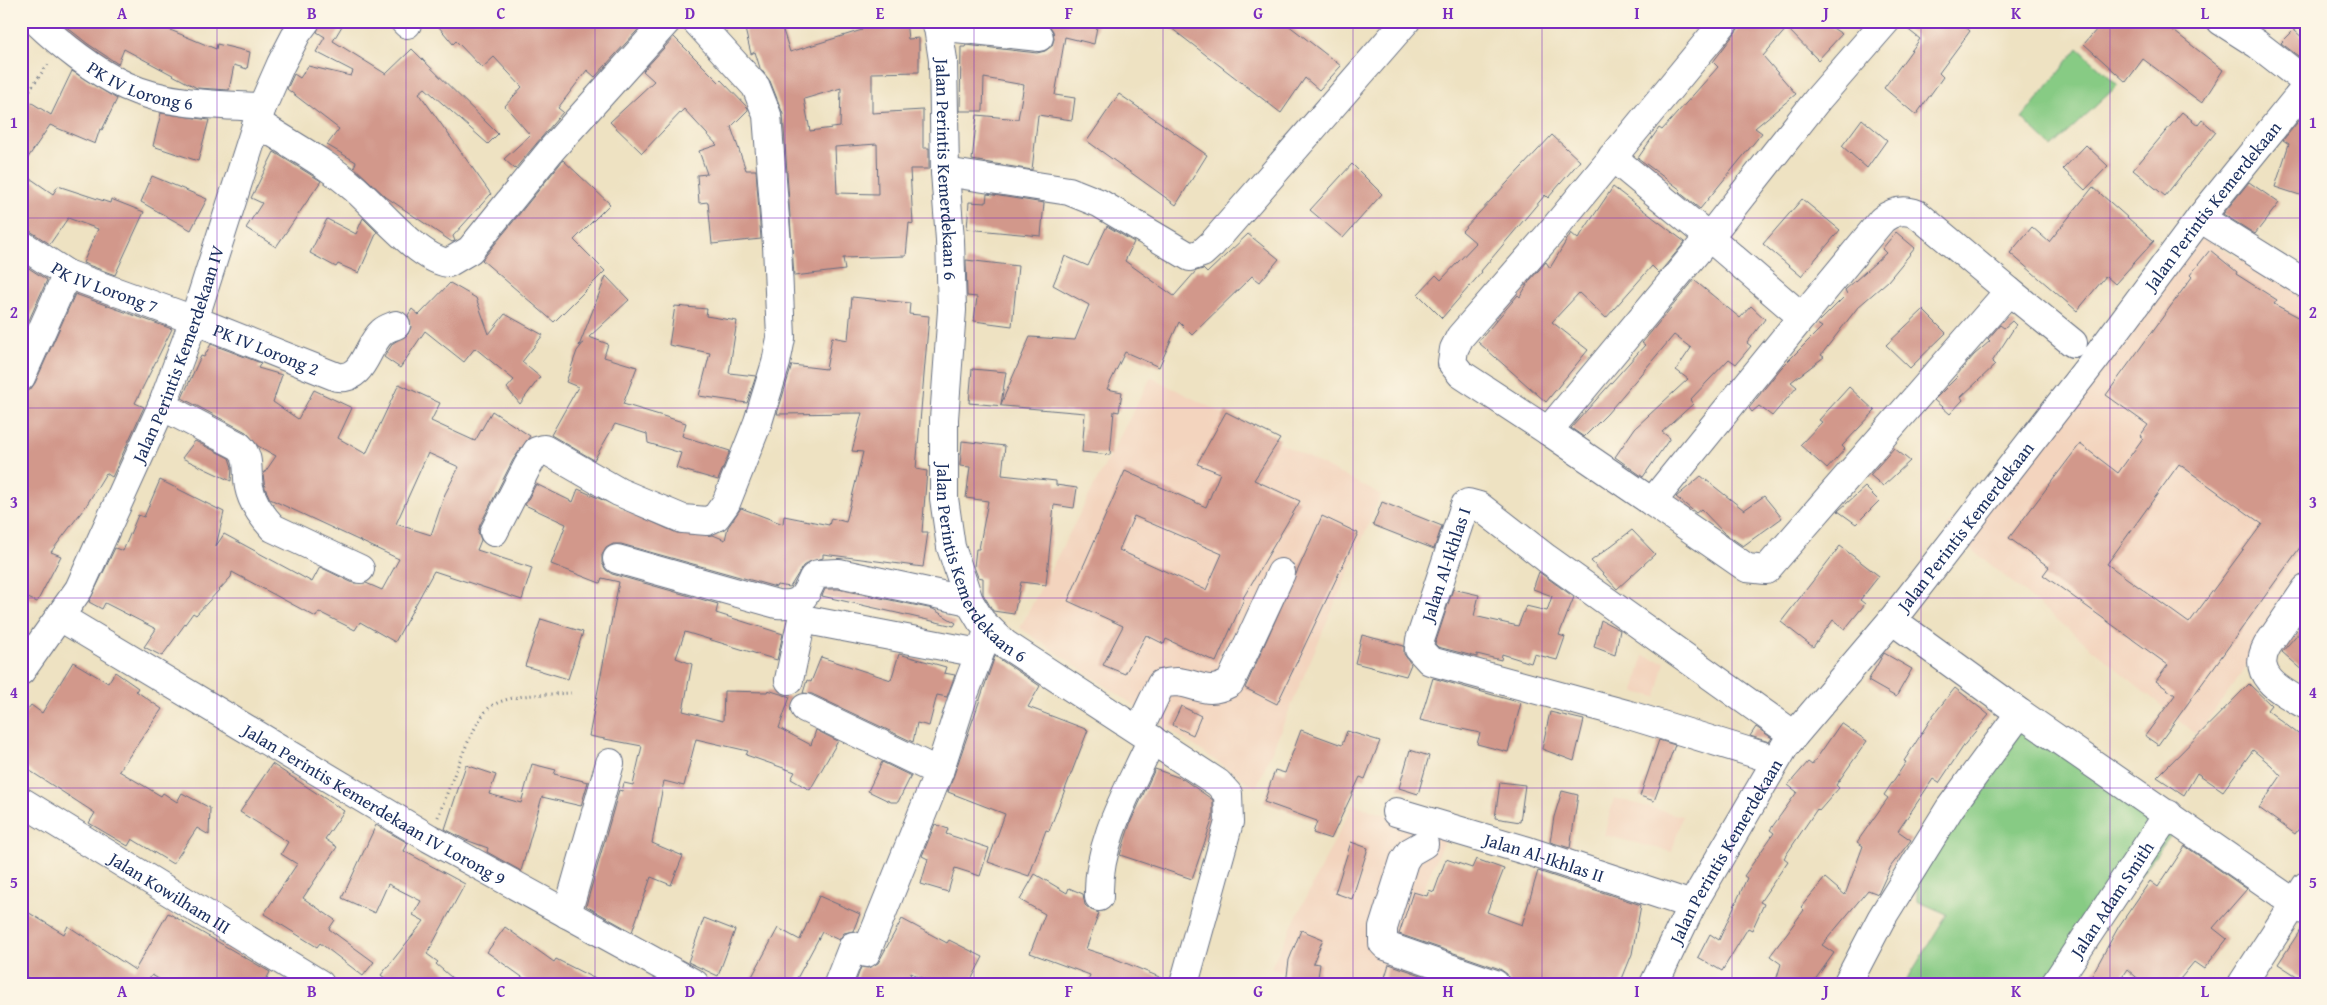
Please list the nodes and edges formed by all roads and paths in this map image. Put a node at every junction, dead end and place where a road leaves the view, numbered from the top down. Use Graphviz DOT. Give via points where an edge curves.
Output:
graph roads {
  1 [pos="36,21"];
  2 [pos="306,21"];
  3 [pos="667,21"];
  4 [pos="696,21"];
  5 [pos="1406,21"];
  6 [pos="1725,21"];
  7 [pos="1886,21"];
  8 [pos="2221,21"];
  9 [pos="937,24"];
  10 [pos="1039,36"];
  11 [pos="62,45"];
  12 [pos="2306,82"];
  13 [pos="2306,87"];
  14 [pos="21,102"];
  15 [pos="260,115"];
  16 [pos="1612,157"];
  17 [pos="945,172"];
  18 [pos="2200,218"];
  19 [pos="1709,237"];
  20 [pos="21,244"];
  21 [pos="67,274"];
  22 [pos="2306,284"];
  23 [pos="2009,291"];
  24 [pos="1802,317"];
  25 [pos="194,320"];
  26 [pos="396,325"];
  27 [pos="2073,343"];
  28 [pos="21,377"];
  29 [pos="162,406"];
  30 [pos="1548,431"];
  31 [pos="1652,502"];
  32 [pos="494,532"];
  33 [pos="617,559"];
  34 [pos="360,569"];
  35 [pos="1281,572"];
  36 [pos="2306,589"];
  37 [pos="969,601"];
  38 [pos="60,616"];
  39 [pos="1892,620"];
  40 [pos="984,641"];
  41 [pos="21,672"];
  42 [pos="789,680"];
  43 [pos="572,693"];
  44 [pos="2306,705"];
  45 [pos="805,708"];
  46 [pos="2020,713"];
  47 [pos="1145,735"];
  48 [pos="1794,735"];
  49 [pos="1776,760"];
  50 [pos="610,763"];
  51 [pos="939,772"];
  52 [pos="21,802"];
  53 [pos="1396,812"];
  54 [pos="2168,814"];
  55 [pos="429,838"];
  56 [pos="1424,844"];
  57 [pos="1099,897"];
  58 [pos="2302,900"];
  59 [pos="1692,905"];
  60 [pos="567,914"];
  61 [pos="1662,981"];
  62 [pos="320,984"];
  63 [pos="695,984"];
  64 [pos="838,984"];
  65 [pos="1184,984"];
  66 [pos="1495,984"];
  67 [pos="1847,984"];
  68 [pos="2055,984"];
  69 [pos="2242,984"];
  1 -- 11 [label="street, PK IV Lorong 6"];
  2 -- 15 [label="street, Jalan Perintis Kemerdekaan IV" via="281,64"];
  3 -- 15 [label="street" via="552,149 470,250 448,264 438,262 401,233 352,186"];
  4 -- 32 [label="street" via="756,87 768,124 781,338 758,422 726,502 716,517 707,521 683,519 620,492 544,449 537,450"];
  5 -- 17 [label="street" via="1202,254 1190,257 1099,203 1069,191"];
  6 -- 16 [label="street"];
  7 -- 19 [label="street" via="1818,99"];
  8 -- 12 [label="street"];
  9 -- 10 [label="street"];
  9 -- 17 [label="street, Jalan Perintis Kemerdekaan 6" via="943,69"];
  11 -- 14 [label="path"];
  11 -- 15 [label="street, PK IV Lorong 6" via="126,86"];
  13 -- 18 [label="street, Jalan Perintis Kemerdekaan"];
  15 -- 25 [label="street, Jalan Perintis Kemerdekaan IV"];
  16 -- 19 [label="street"];
  16 -- 30 [label="street" via="1454,348 1452,363 1461,374"];
  17 -- 37 [label="street, Jalan Perintis Kemerdekaan 6" via="952,310 944,419 944,498 951,547"];
  18 -- 22 [label="street"];
  18 -- 39 [label="street, Jalan Perintis Kemerdekaan" via="2095,360"];
  19 -- 24 [label="street"];
  19 -- 30 [label="street"];
  20 -- 21 [label="street, PK IV Lorong 7"];
  21 -- 25 [label="street, PK IV Lorong 7"];
  21 -- 28 [label="street"];
  23 -- 24 [label="street" via="1917,214 1900,211 1882,220"];
  23 -- 27 [label="street"];
  23 -- 31 [label="street" via="1766,570 1747,568"];
  24 -- 31 [label="street"];
  25 -- 26 [label="street, PK IV Lorong 2" via="346,378 360,367 382,332"];
  25 -- 29 [label="street, Jalan Perintis Kemerdekaan IV"];
  29 -- 34 [label="street" via="245,451 252,498 273,528"];
  29 -- 38 [label="street, Jalan Perintis Kemerdekaan IV" via="94,559"];
  30 -- 31 [label="street"];
  33 -- 37 [label="street" via="777,604 796,603 804,598 813,578 825,573 839,573"];
  35 -- 47 [label="street" via="1230,683 1217,690 1177,682 1161,684"];
  36 -- 44 [label="street" via="2267,646 2262,665 2274,687"];
  37 -- 40 [label="street, Jalan Perintis Kemerdekaan 6" via="981,621"];
  38 -- 41 [label="street, Jalan Perintis Kemerdekaan IV"];
  38 -- 55 [label="street, Jalan Perintis Kemerdekaan IV Lorong 9"];
  39 -- 46 [label="street"];
  39 -- 48 [label="street, Jalan Perintis Kemerdekaan"];
  40 -- 42 [label="street" via="802,619"];
  40 -- 47 [label="street, Jalan Perintis Kemerdekaan 6" via="1006,644"];
  40 -- 51 [label="street"];
  43 -- 55 [label="path" via="516,697 491,705 477,722"];
  45 -- 51 [label="street"];
  46 -- 54 [label="street"];
  46 -- 67 [label="street" via="1950,808 1881,919"];
  47 -- 57 [label="street" via="1109,836 1100,868"];
  47 -- 65 [label="street, Jalan Perintis Kemerdekaan 6" via="1218,783 1228,794 1229,822"];
  48 -- 49 [label="street, Jalan Perintis Kemerdekaan"];
  48 -- 49 [label="street, Jalan Al-Ikhlas I" via="1546,558 1479,506 1468,503 1465,506 1420,640 1419,649 1430,661 1626,714"];
  49 -- 59 [label="street, Jalan Perintis Kemerdekaan"];
  50 -- 60 [label="street"];
  51 -- 64 [label="street" via="866,953 854,946"];
  52 -- 62 [label="street, Jalan Kowilham III"];
  53 -- 59 [label="street, Jalan Al-Ikhlas II"];
  54 -- 58 [label="street"];
  54 -- 68 [label="street, Jalan Adam Smith"];
  55 -- 60 [label="street, Jalan Perintis Kemerdekaan IV Lorong 9"];
  56 -- 66 [label="street" via="1410,852 1404,861 1382,935 1383,943"];
  58 -- 69 [label="street"];
  59 -- 61 [label="street, Jalan Perintis Kemerdekaan"];
  60 -- 63 [label="street, Jalan Perintis Kemerdekaan IV Lorong 9"];
}
